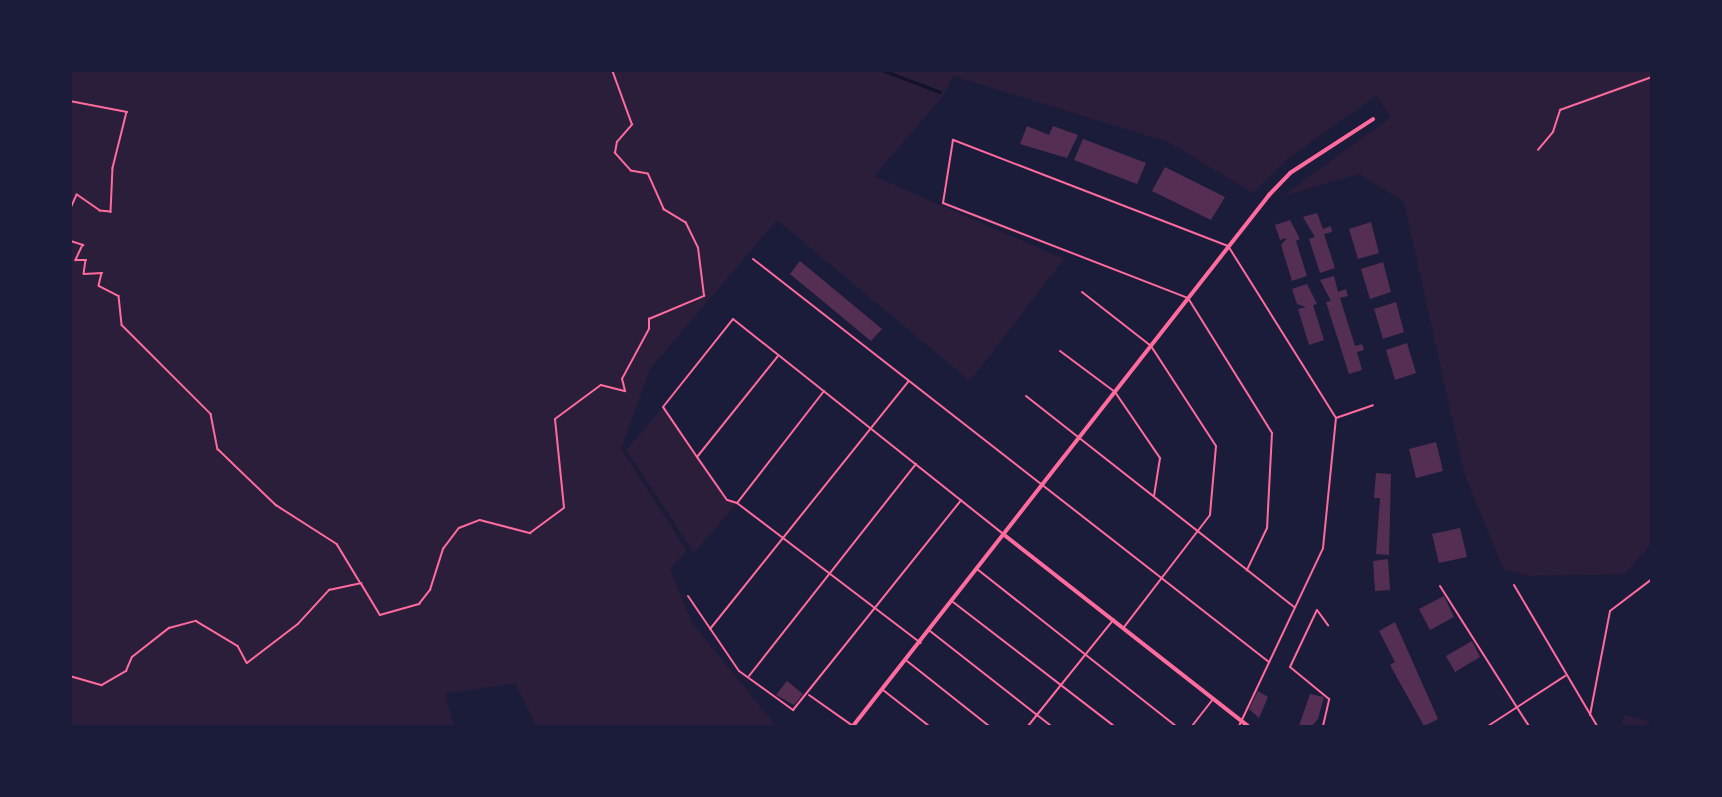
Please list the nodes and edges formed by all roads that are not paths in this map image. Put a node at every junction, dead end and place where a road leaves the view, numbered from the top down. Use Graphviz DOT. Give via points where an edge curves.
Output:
graph roads {
  1 [pos="1373,119"];
  2 [pos="1228,246"];
  3 [pos="753,259"];
  4 [pos="1082,292"];
  5 [pos="1188,298"];
  6 [pos="1151,346"];
  7 [pos="1060,351"];
  8 [pos="778,355"];
  9 [pos="909,381"];
  10 [pos="824,391"];
  11 [pos="1114,392"];
  12 [pos="1026,396"];
  13 [pos="1373,405"];
  14 [pos="1336,418"];
  15 [pos="871,429"];
  16 [pos="1079,439"];
  17 [pos="697,457"];
  18 [pos="916,464"];
  19 [pos="1042,485"];
  20 [pos="1154,496"];
  21 [pos="961,500"];
  22 [pos="737,503"];
  23 [pos="1199,531"];
  24 [pos="1004,534"];
  25 [pos="784,537"];
  26 [pos="976,569"];
  27 [pos="1247,570"];
  28 [pos="830,573"];
  29 [pos="1163,579"];
  30 [pos="1652,579"];
  31 [pos="1514,585"];
  32 [pos="1440,586"];
  33 [pos="688,596"];
  34 [pos="952,602"];
  35 [pos="1295,608"];
  36 [pos="876,610"];
  37 [pos="1114,619"];
  38 [pos="1328,625"];
  39 [pos="1124,627"];
  40 [pos="710,630"];
  41 [pos="930,631"];
  42 [pos="921,643"];
  43 [pos="1084,656"];
  44 [pos="907,661"];
  45 [pos="1269,662"];
  46 [pos="749,676"];
  47 [pos="1565,676"];
  48 [pos="1060,686"];
  49 [pos="883,690"];
  50 [pos="808,695"];
  51 [pos="1214,698"];
  52 [pos="1518,708"];
  53 [pos="1590,715"];
  54 [pos="1037,716"];
  55 [pos="1241,720"];
  56 [pos="853,726"];
  57 [pos="929,726"];
  58 [pos="989,726"];
  59 [pos="1028,726"];
  60 [pos="1051,726"];
  61 [pos="1114,726"];
  62 [pos="1176,726"];
  63 [pos="1192,726"];
  64 [pos="1239,726"];
  65 [pos="1248,726"];
  66 [pos="1323,726"];
  67 [pos="1488,726"];
  68 [pos="1529,726"];
  69 [pos="1597,726"];
  1 -- 2 [label="street" via="1290,173"];
  2 -- 5 [label="street"];
  2 -- 5 [label="lane" via="953,141 943,204"];
  2 -- 14 [label="lane"];
  3 -- 9 [label="lane"];
  4 -- 6 [label="lane"];
  5 -- 6 [label="street"];
  5 -- 27 [label="lane" via="1272,433 1267,528"];
  6 -- 11 [label="street"];
  6 -- 23 [label="lane" via="1216,446 1210,515"];
  7 -- 11 [label="lane"];
  8 -- 10 [label="lane"];
  8 -- 17 [label="lane"];
  8 -- 17 [label="lane" via="733,319 663,407"];
  9 -- 15 [label="lane"];
  9 -- 19 [label="lane"];
  10 -- 15 [label="lane"];
  10 -- 22 [label="lane"];
  11 -- 16 [label="street"];
  11 -- 20 [label="lane" via="1160,458"];
  12 -- 16 [label="lane"];
  13 -- 14 [label="lane"];
  14 -- 35 [label="lane" via="1323,548"];
  15 -- 18 [label="lane"];
  15 -- 25 [label="lane"];
  16 -- 19 [label="street"];
  16 -- 20 [label="lane"];
  17 -- 22 [label="lane" via="727,500"];
  18 -- 21 [label="lane"];
  18 -- 28 [label="lane"];
  19 -- 24 [label="street"];
  19 -- 29 [label="lane"];
  20 -- 23 [label="lane"];
  21 -- 24 [label="lane"];
  21 -- 36 [label="lane"];
  22 -- 25 [label="lane"];
  23 -- 27 [label="lane"];
  23 -- 29 [label="lane"];
  24 -- 26 [label="street"];
  24 -- 37 [label="street"];
  25 -- 28 [label="lane"];
  25 -- 40 [label="lane"];
  26 -- 34 [label="street"];
  26 -- 43 [label="lane"];
  27 -- 35 [label="lane"];
  28 -- 36 [label="lane"];
  28 -- 46 [label="lane"];
  29 -- 39 [label="lane"];
  29 -- 45 [label="lane"];
  30 -- 53 [label="lane" via="1610,611"];
  31 -- 47 [label="lane"];
  32 -- 52 [label="lane"];
  33 -- 40 [label="lane"];
  34 -- 41 [label="street"];
  34 -- 48 [label="lane"];
  35 -- 45 [label="lane"];
  36 -- 42 [label="lane"];
  36 -- 50 [label="lane"];
  37 -- 39 [label="street"];
  37 -- 43 [label="lane"];
  38 -- 66 [label="lane" via="1317,610 1290,667 1329,699"];
  39 -- 51 [label="street"];
  40 -- 46 [label="lane"];
  41 -- 42 [label="street"];
  41 -- 54 [label="lane"];
  42 -- 44 [label="street"];
  43 -- 48 [label="lane"];
  43 -- 62 [label="lane"];
  44 -- 49 [label="street"];
  44 -- 58 [label="lane"];
  45 -- 55 [label="lane"];
  46 -- 50 [label="lane" via="793,711"];
  47 -- 52 [label="lane"];
  47 -- 53 [label="lane"];
  48 -- 54 [label="lane"];
  48 -- 61 [label="lane"];
  49 -- 56 [label="street"];
  49 -- 57 [label="lane"];
  50 -- 56 [label="lane"];
  51 -- 55 [label="street"];
  51 -- 63 [label="lane"];
  52 -- 67 [label="lane"];
  52 -- 68 [label="lane"];
  53 -- 69 [label="lane"];
  54 -- 59 [label="lane"];
  54 -- 60 [label="lane"];
  55 -- 64 [label="lane"];
  55 -- 65 [label="street"];
}
